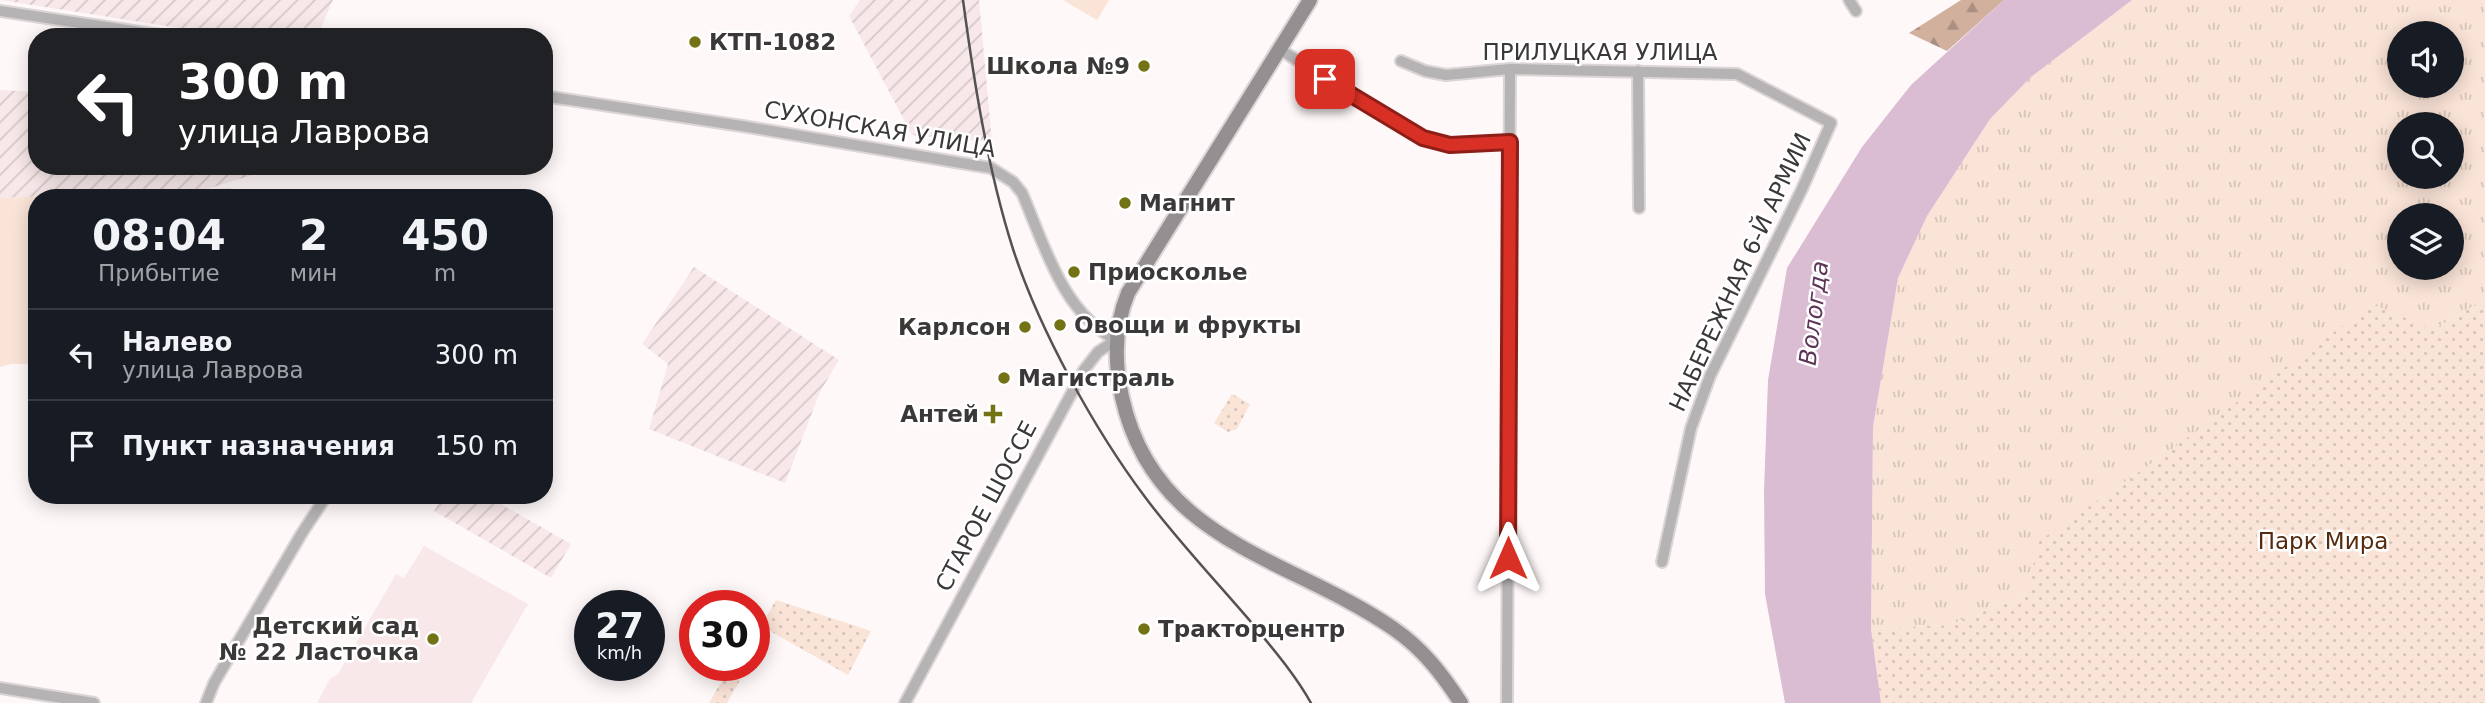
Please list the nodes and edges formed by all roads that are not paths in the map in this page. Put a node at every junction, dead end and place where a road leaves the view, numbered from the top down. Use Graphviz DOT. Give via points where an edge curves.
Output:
graph roads {
  1 [pos="1310,0"];
  2 [pos="1849,0"];
  3 [pos="0,11"];
  4 [pos="1856,11"];
  5 [pos="113,28"];
  6 [pos="1279,49"];
  7 [pos="1401,61"];
  8 [pos="1510,69"];
  9 [pos="1638,71"];
  10 [pos="553,97"];
  11 [pos="1831,123"];
  12 [pos="1510,142"];
  13 [pos="1639,208"];
  14 [pos="1116,340"];
  15 [pos="321,504"];
  16 [pos="1662,562"];
  17 [pos="0,688"];
  18 [pos="94,703"];
  19 [pos="206,703"];
  20 [pos="905,703"];
  21 [pos="1461,703"];
  22 [pos="1507,703"];
  1 -- 6 [label="main road"];
  2 -- 4 [label="street"];
  3 -- 5 [label="street"];
  6 -- 12 [label="street" via="1423,138 1450,145"];
  6 -- 14 [label="main road" via="1133,283 1119,317"];
  7 -- 8 [label="street, ПРИЛУЦКАЯ УЛИЦА" via="1446,75"];
  8 -- 9 [label="street, ПРИЛУЦКАЯ УЛИЦА"];
  8 -- 12 [label="street"];
  9 -- 11 [label="street, ПРИЛУЦКАЯ УЛИЦА" via="1737,74"];
  9 -- 13 [label="street"];
  10 -- 14 [label="street, СУХОНСКАЯ УЛИЦА" via="991,167 1022,193 1075,307 1101,333"];
  11 -- 16 [label="street, НАБЕРЕЖНАЯ 6-Й АРМИИ" via="1710,376 1691,428"];
  12 -- 22 [label="street"];
  14 -- 20 [label="street, СТАРОЕ ШОССЕ" via="1098,352 1084,370"];
  14 -- 21 [label="main road" via="1117,377 1132,432 1181,504 1237,546 1394,629 1439,670"];
  15 -- 19 [label="street"];
  17 -- 18 [label="street"];
}
